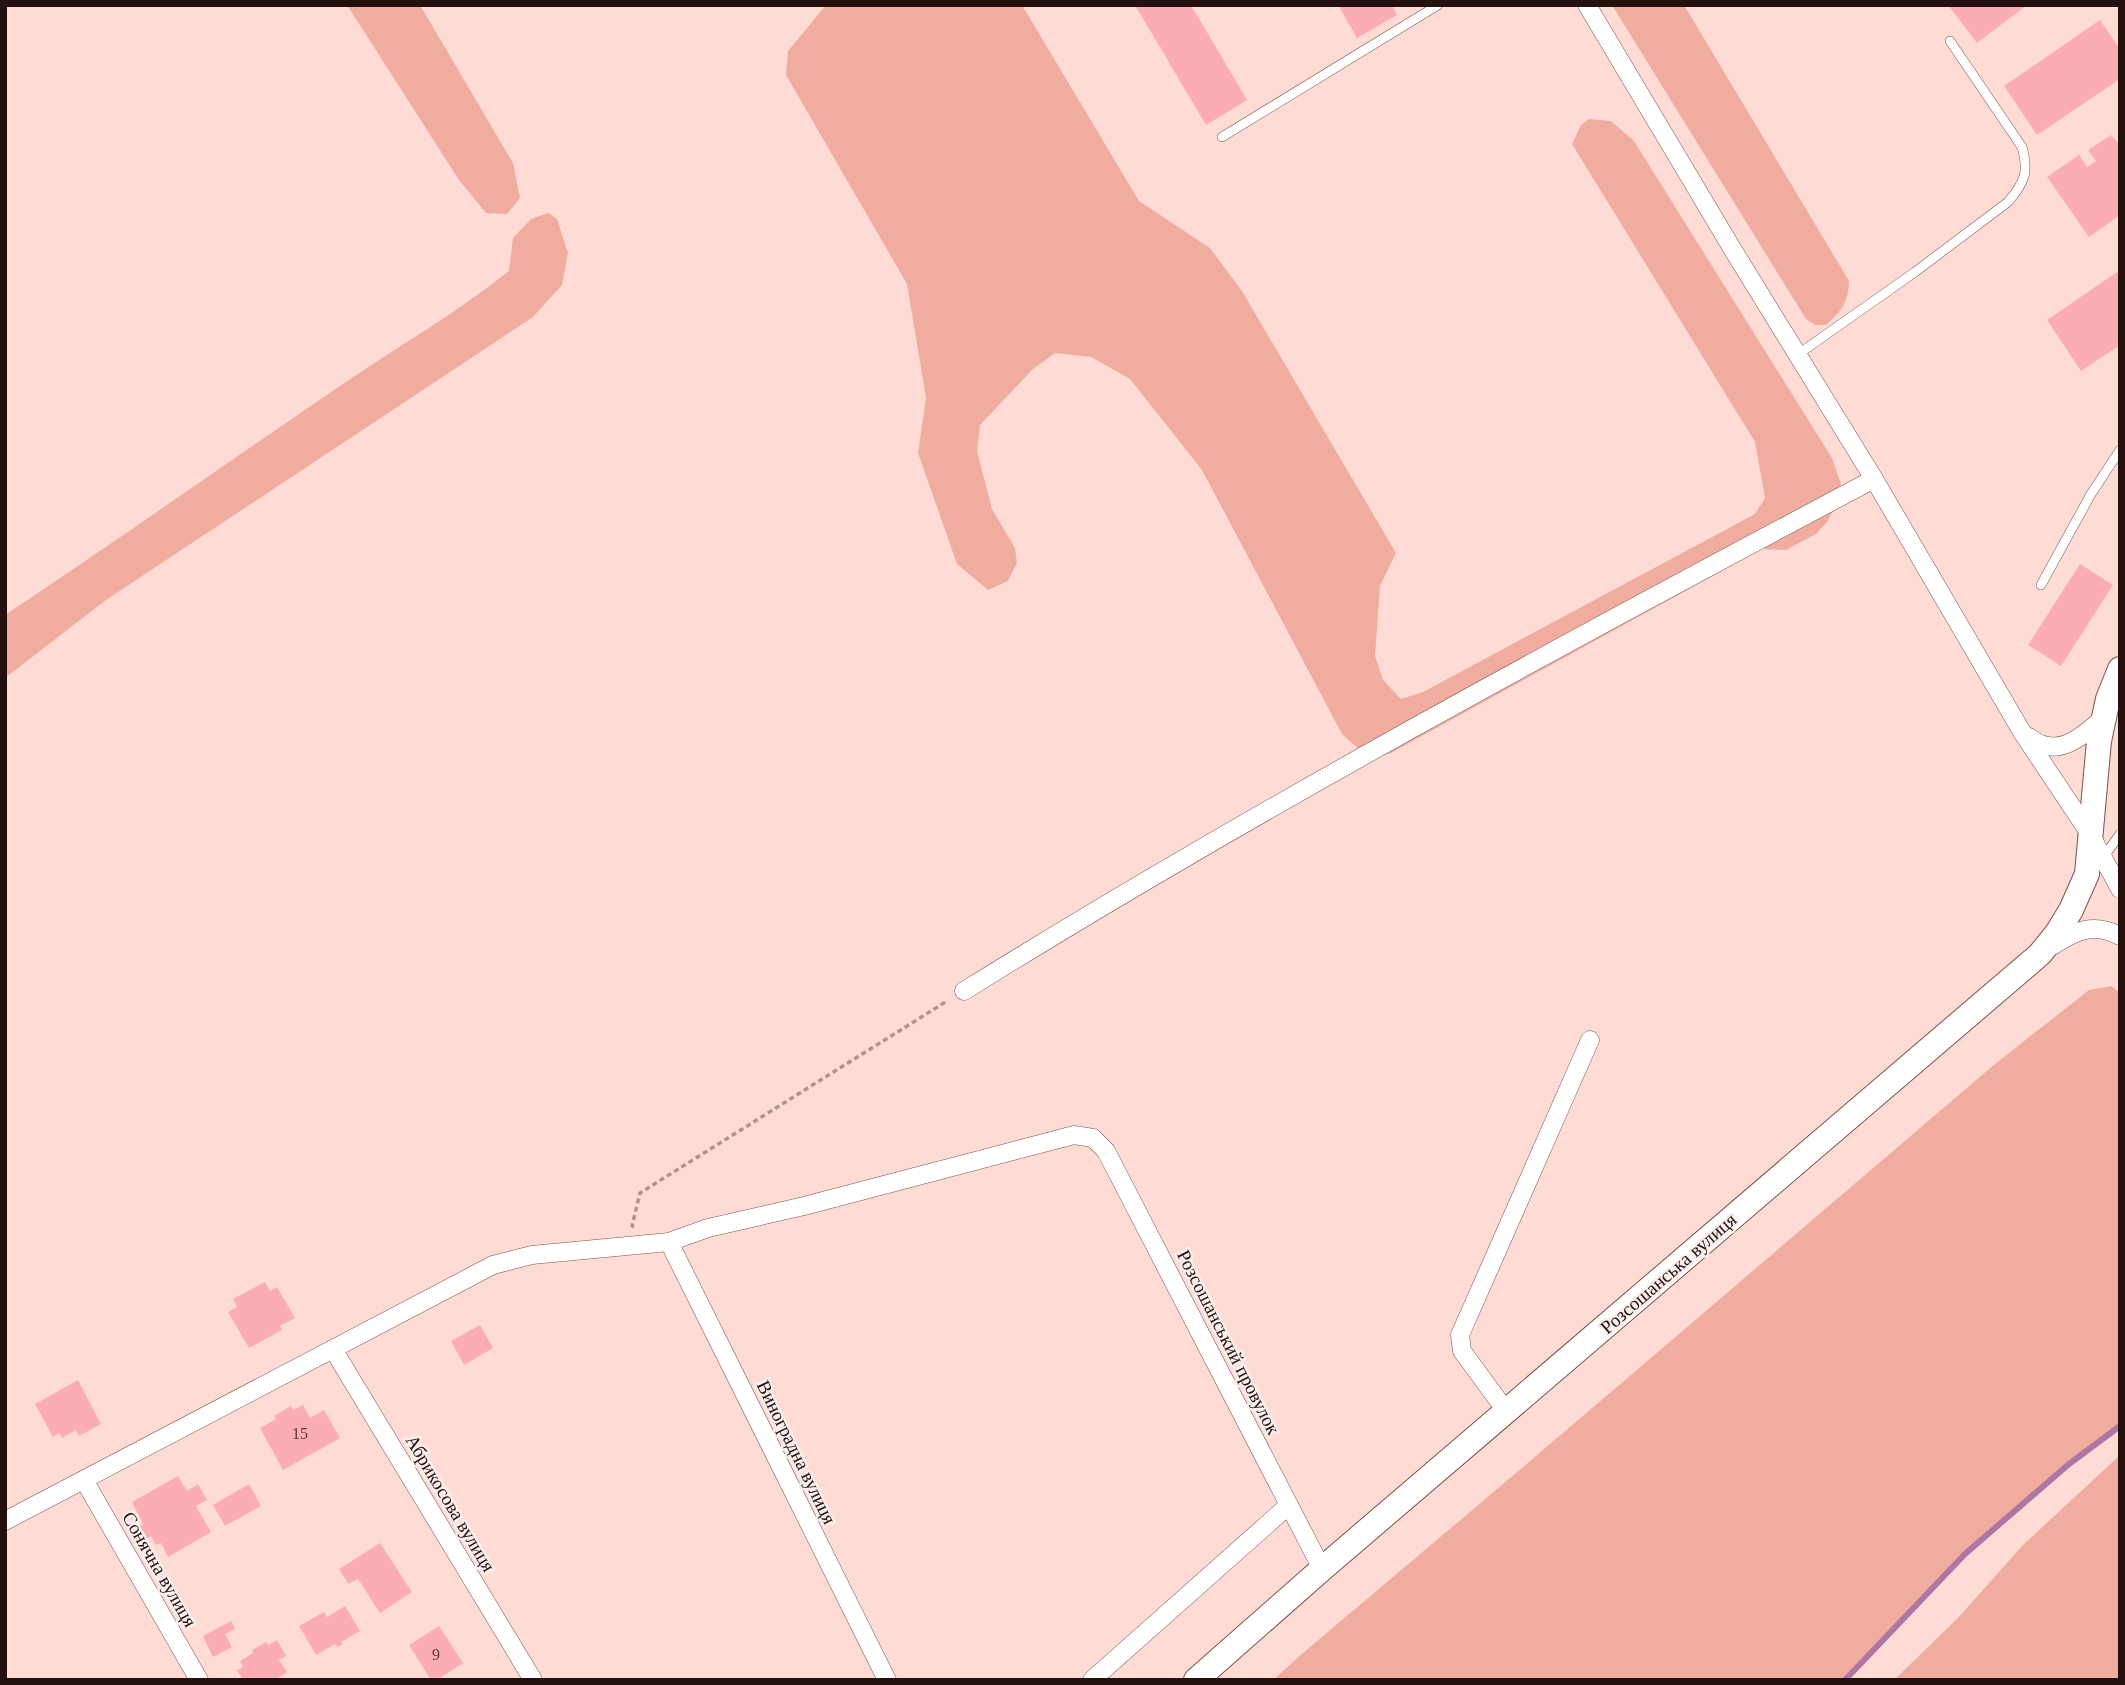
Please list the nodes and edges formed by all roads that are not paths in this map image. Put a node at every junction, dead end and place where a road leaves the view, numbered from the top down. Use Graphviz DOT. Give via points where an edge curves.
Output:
graph roads {
  1 [pos="1438,5"];
  2 [pos="1587,5"];
  3 [pos="1950,41"];
  4 [pos="1222,137"];
  5 [pos="1797,355"];
  6 [pos="2120,450"];
  7 [pos="1874,479"];
  8 [pos="2041,584"];
  9 [pos="2120,669"];
  10 [pos="2104,718"];
  11 [pos="2022,732"];
  12 [pos="2090,834"];
  13 [pos="2120,834"];
  14 [pos="2095,866"];
  15 [pos="2120,889"];
  16 [pos="2120,936"];
  17 [pos="2040,954"];
  18 [pos="964,991"];
  19 [pos="1590,1040"];
  20 [pos="669,1242"];
  21 [pos="333,1349"];
  22 [pos="1506,1411"];
  23 [pos="84,1480"];
  24 [pos="1289,1505"];
  25 [pos="5,1521"];
  26 [pos="1322,1569"];
  27 [pos="199,1680"];
  28 [pos="533,1680"];
  29 [pos="887,1680"];
  30 [pos="1092,1680"];
  31 [pos="1196,1680"];
  1 -- 4 [label="lane"];
  2 -- 5 [label="street"];
  3 -- 5 [label="lane" via="2022,146 2025,177 2019,190 1915,272"];
  5 -- 7 [label="street"];
  6 -- 8 [label="lane"];
  7 -- 11 [label="street"];
  7 -- 18 [label="street" via="1322,778"];
  9 -- 10 [label="street, Розсошанська вулиця"];
  10 -- 11 [label="street" via="2068,744 2051,748"];
  10 -- 12 [label="street, Розсошанська вулиця"];
  11 -- 12 [label="street"];
  12 -- 14 [label="street, Розсошанська вулиця"];
  13 -- 14 [label="lane"];
  14 -- 15 [label="street"];
  14 -- 17 [label="street, Розсошанська вулиця"];
  16 -- 17 [label="street" via="2082,929"];
  17 -- 22 [label="street, Розсошанська вулиця"];
  19 -- 22 [label="street" via="1460,1335 1462,1351"];
  20 -- 21 [label="street" via="532,1255 493,1265"];
  20 -- 24 [label="street, Розсошанський провулок" via="708,1228 1074,1135 1093,1138 1106,1151"];
  20 -- 29 [label="street, Виноградна вулиця"];
  21 -- 23 [label="street"];
  21 -- 28 [label="street, Абрикосова вулиця"];
  22 -- 26 [label="street, Розсошанська вулиця"];
  23 -- 25 [label="street"];
  23 -- 27 [label="street, Сонячна вулиця"];
  24 -- 26 [label="street, Розсошанський провулок"];
  24 -- 30 [label="street"];
  26 -- 31 [label="street, Розсошанська вулиця"];
}
